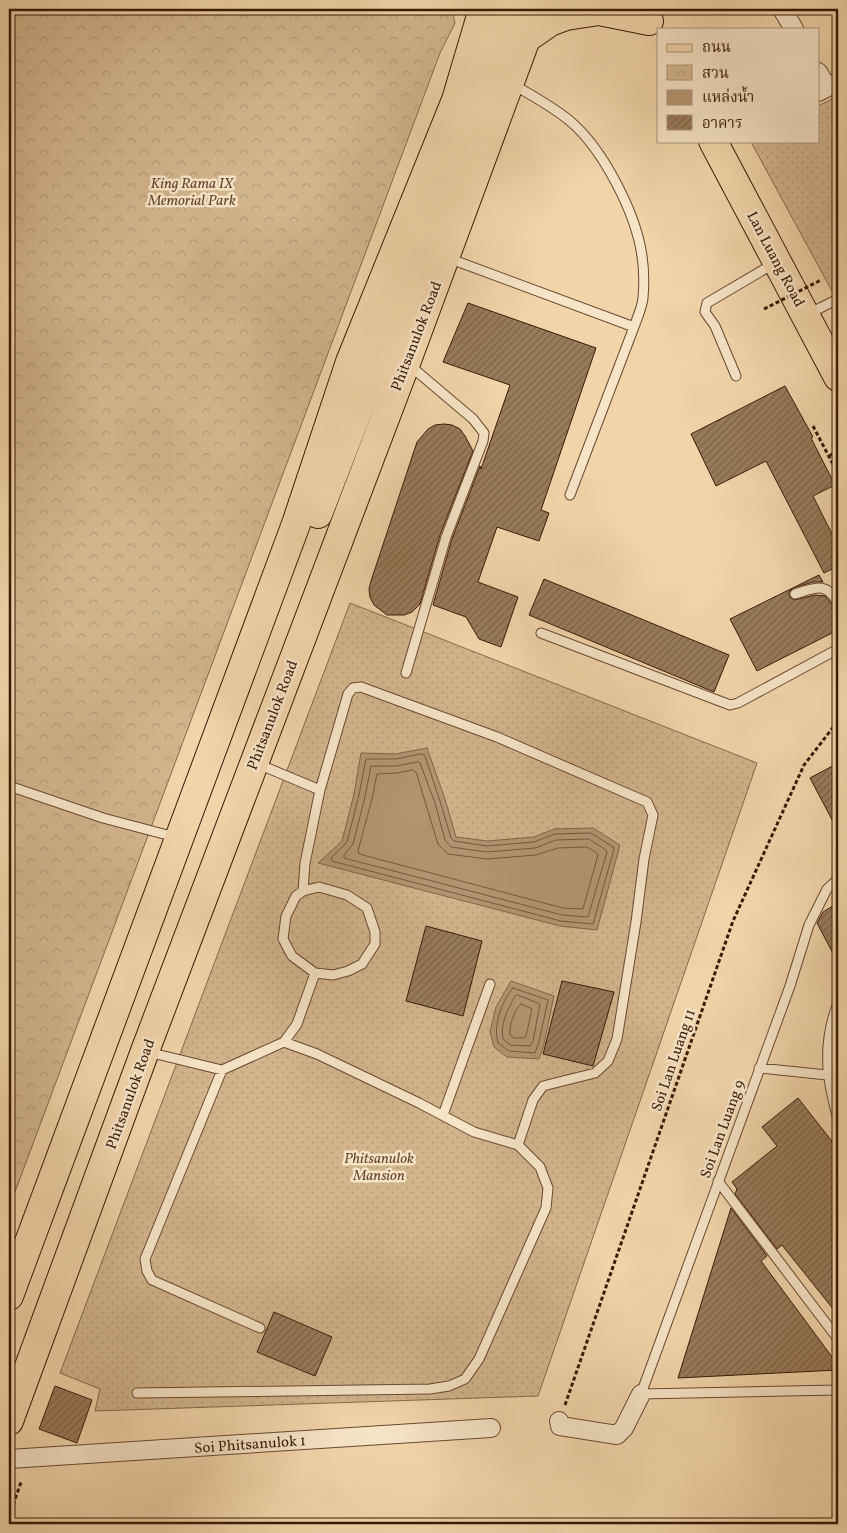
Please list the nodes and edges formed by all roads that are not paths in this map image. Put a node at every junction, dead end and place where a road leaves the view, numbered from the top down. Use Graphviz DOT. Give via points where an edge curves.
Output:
graph roads {
  1 [pos="483,9"];
  2 [pos="508,9"];
  3 [pos="537,9"];
  4 [pos="782,9"];
  5 [pos="650,23"];
  6 [pos="793,28"];
  7 [pos="527,38"];
  8 [pos="820,75"];
  9 [pos="510,83"];
  10 [pos="828,87"];
  11 [pos="716,142"];
  12 [pos="445,257"];
  13 [pos="777,261"];
  14 [pos="838,299"];
  15 [pos="806,315"];
  16 [pos="634,328"];
  17 [pos="833,362"];
  18 [pos="406,363"];
  19 [pos="736,376"];
  20 [pos="570,495"];
  21 [pos="795,594"];
  22 [pos="838,603"];
  23 [pos="541,633"];
  24 [pos="838,649"];
  25 [pos="406,673"];
  26 [pos="210,751"];
  27 [pos="254,762"];
  28 [pos="9,786"];
  29 [pos="320,790"];
  30 [pos="178,838"];
  31 [pos="838,879"];
  32 [pos="303,891"];
  33 [pos="315,973"];
  34 [pos="490,984"];
  35 [pos="838,1003"];
  36 [pos="284,1042"];
  37 [pos="145,1051"];
  38 [pos="759,1068"];
  39 [pos="222,1070"];
  40 [pos="827,1075"];
  41 [pos="443,1115"];
  42 [pos="838,1118"];
  43 [pos="518,1145"];
  44 [pos="718,1181"];
  45 [pos="9,1296"];
  46 [pos="260,1328"];
  47 [pos="838,1339"];
  48 [pos="838,1390"];
  49 [pos="137,1392"];
  50 [pos="641,1394"];
  51 [pos="9,1421"];
  52 [pos="559,1421"];
  53 [pos="491,1428"];
  54 [pos="9,1459"];
  1 -- 26 [label="main road" via="456,100 350,362 296,524"];
  2 -- 26 [label="main road" via="480,94 260,665 242,703"];
  3 -- 7 [label="main road, Phitsanulok Road"];
  4 -- 6 [label="street"];
  5 -- 7 [label="main road" via="599,11 566,16 550,22"];
  7 -- 9 [label="main road, Phitsanulok Road"];
  8 -- 10 [label="street"];
  9 -- 12 [label="main road, Phitsanulok Road"];
  9 -- 16 [label="lane" via="547,104 589,140 622,195 635,227 642,257 642,299"];
  11 -- 13 [label="main road, Lan Luang Road"];
  12 -- 16 [label="lane"];
  12 -- 18 [label="main road, Phitsanulok Road"];
  13 -- 15 [label="main road, Lan Luang Road"];
  13 -- 19 [label="lane" via="707,302 705,312 716,326"];
  14 -- 15 [label="lane"];
  15 -- 17 [label="main road, Lan Luang Road"];
  16 -- 20 [label="lane"];
  18 -- 25 [label="lane" via="473,419 484,433 446,537"];
  18 -- 27 [label="main road, Phitsanulok Road"];
  21 -- 22 [label="lane" via="817,588 828,589"];
  23 -- 24 [label="lane" via="730,705"];
  26 -- 30 [label="main road"];
  27 -- 29 [label="lane"];
  27 -- 37 [label="main road, Phitsanulok Road"];
  28 -- 30 [label="lane" via="102,818"];
  29 -- 32 [label="lane" via="305,863"];
  29 -- 43 [label="lane" via="348,694 353,688 361,687 497,737 647,802 651,809 653,815 617,1039 608,1061 595,1073 543,1086 533,1100"];
  30 -- 45 [label="main road"];
  31 -- 38 [label="lane, Soi Lan Luang 9" via="827,889 809,925"];
  32 -- 33 [label="lane" via="296,896 286,916 283,939 292,956"];
  32 -- 33 [label="lane" via="319,887 346,895 367,908 376,932 375,944 362,964 333,975"];
  33 -- 36 [label="lane" via="297,1024"];
  34 -- 41 [label="lane"];
  35 -- 40 [label="lane" via="828,1044"];
  36 -- 39 [label="lane"];
  36 -- 41 [label="lane" via="317,1054"];
  37 -- 39 [label="lane"];
  37 -- 51 [label="main road, Phitsanulok Road"];
  38 -- 40 [label="lane"];
  38 -- 44 [label="lane, Soi Lan Luang 9"];
  39 -- 46 [label="lane" via="145,1259 152,1280"];
  40 -- 42 [label="lane"];
  41 -- 43 [label="lane" via="474,1132"];
  43 -- 49 [label="lane" via="540,1167 548,1188 546,1208 479,1359 464,1379 430,1389"];
  44 -- 47 [label="lane"];
  44 -- 50 [label="lane, Soi Lan Luang 9"];
  48 -- 50 [label="lane"];
  50 -- 52 [label="street" via="624,1428 617,1435 560,1426"];
  53 -- 54 [label="street, Soi Phitsanulok 1"];
}
